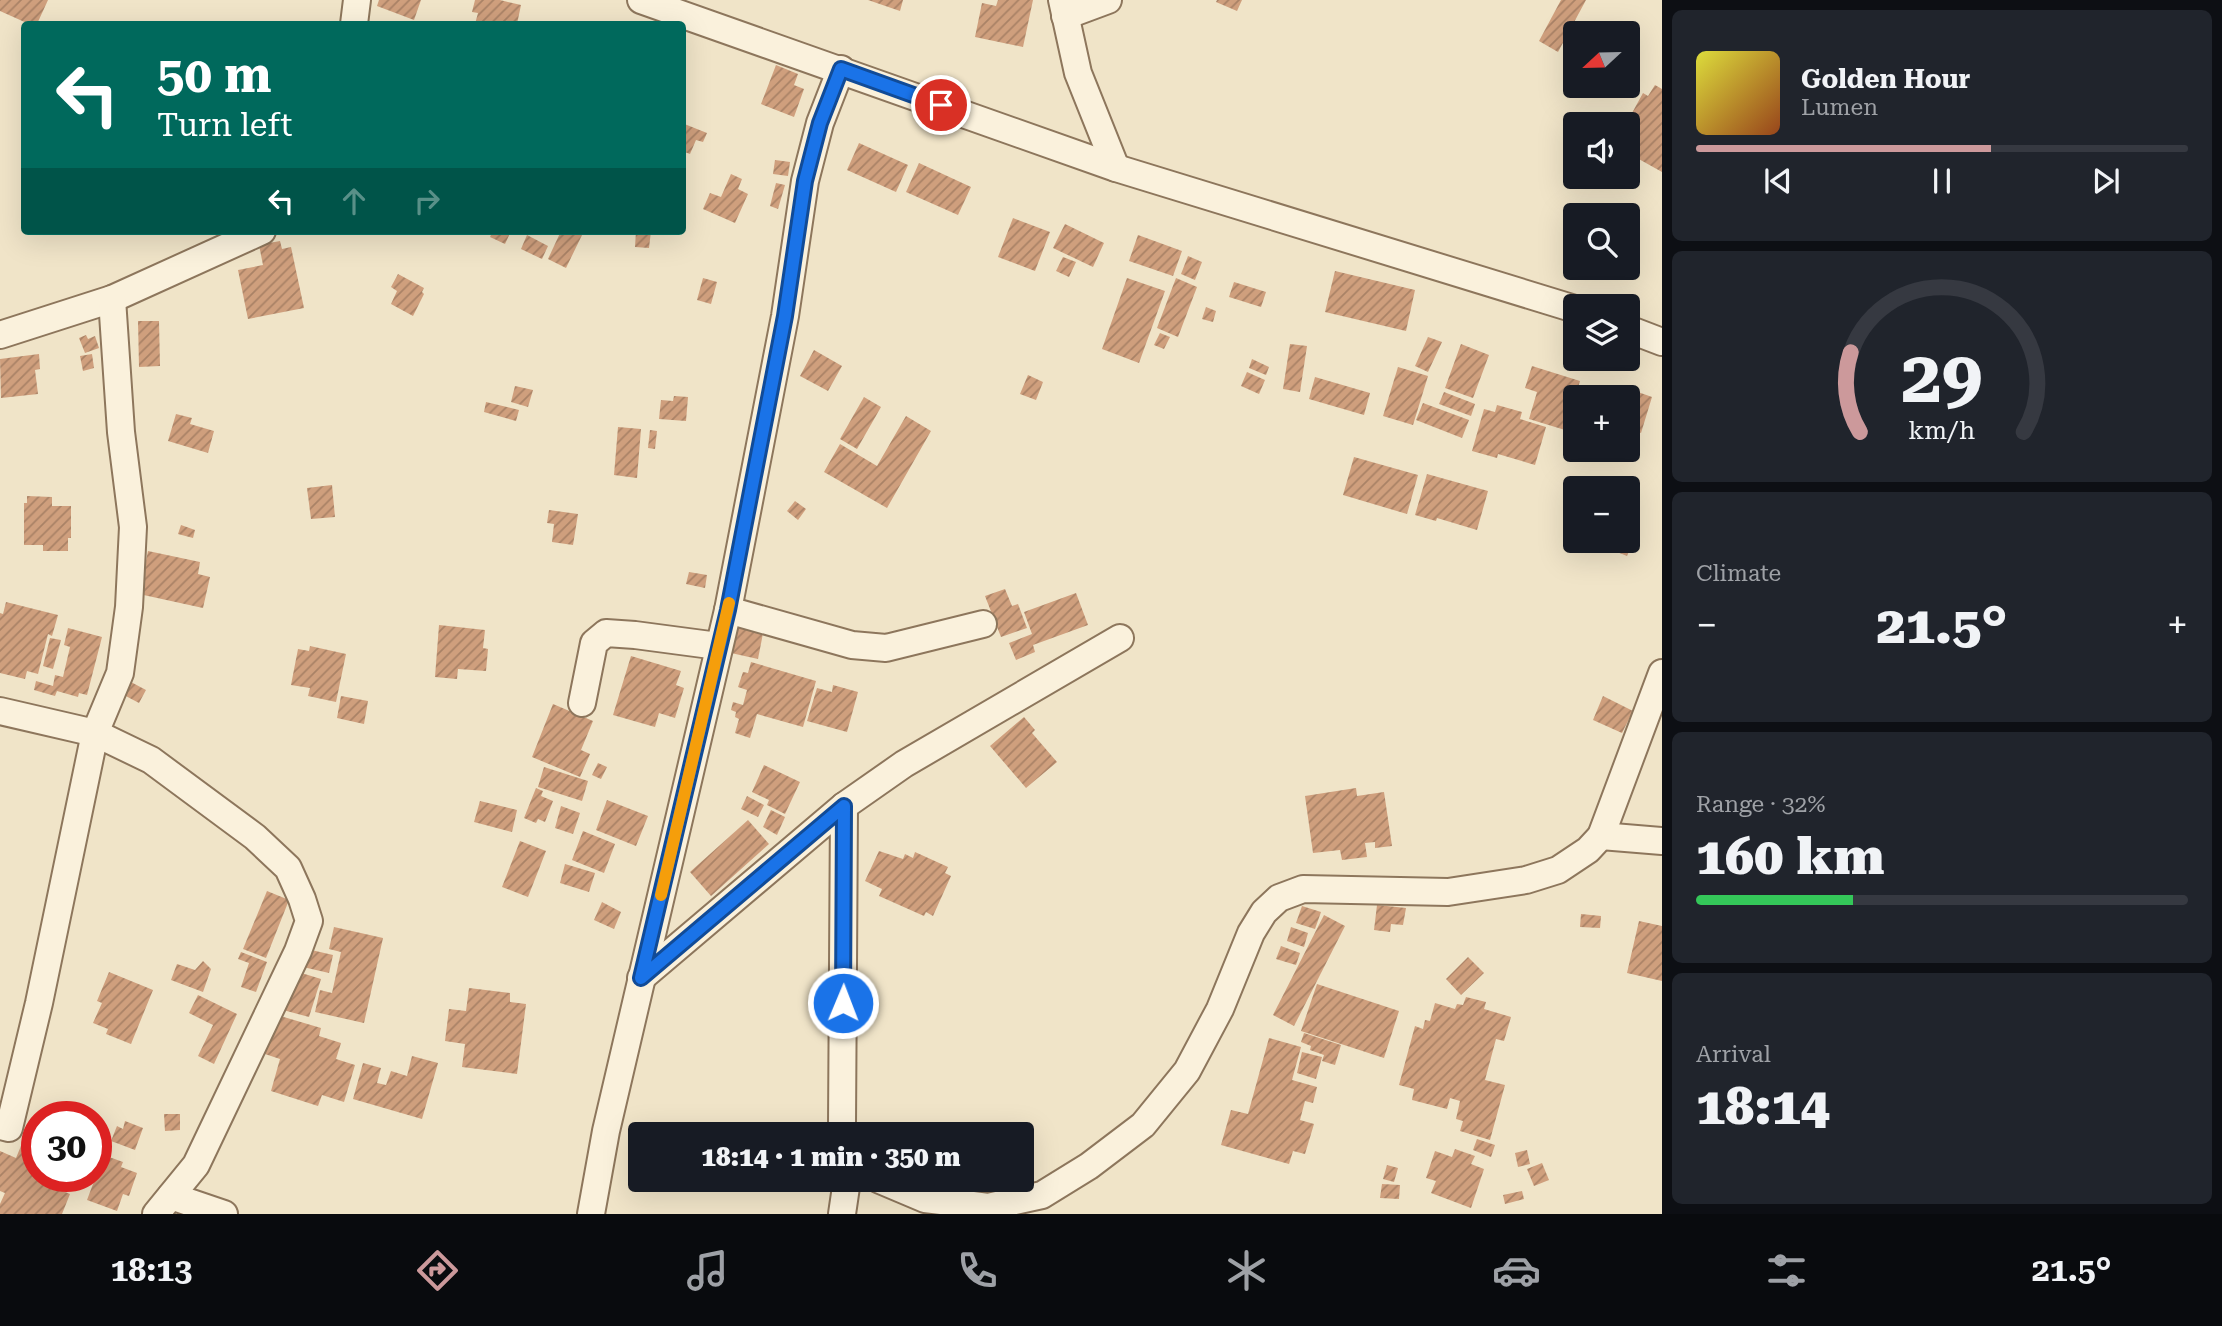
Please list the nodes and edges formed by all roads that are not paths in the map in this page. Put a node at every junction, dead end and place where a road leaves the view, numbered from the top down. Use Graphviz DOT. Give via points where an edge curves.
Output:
graph roads {
  1 [pos="357,0"];
  2 [pos="641,0"];
  3 [pos="1108,0"];
  4 [pos="1063,8"];
  5 [pos="354,21"];
  6 [pos="841,69"];
  7 [pos="1116,167"];
  8 [pos="253,235"];
  9 [pos="112,299"];
  10 [pos="1563,305"];
  11 [pos="1640,333"];
  12 [pos="0,335"];
  13 [pos="1662,341"];
  14 [pos="728,610"];
  15 [pos="983,624"];
  16 [pos="1120,638"];
  17 [pos="718,646"];
  18 [pos="1662,673"];
  19 [pos="582,703"];
  20 [pos="0,711"];
  21 [pos="95,733"];
  22 [pos="844,806"];
  23 [pos="1601,836"];
  24 [pos="1662,841"];
  25 [pos="641,978"];
  26 [pos="842,1122"];
  27 [pos="0,1126"];
  28 [pos="845,1192"];
  29 [pos="908,1192"];
  30 [pos="164,1205"];
  31 [pos="224,1214"];
  32 [pos="591,1214"];
  33 [pos="842,1214"];
  1 -- 5 [label="street"];
  2 -- 6 [label="street"];
  3 -- 4 [label="street"];
  4 -- 7 [label="street" via="1078,73"];
  6 -- 7 [label="street"];
  6 -- 14 [label="street" via="805,181 785,316"];
  7 -- 10 [label="street"];
  8 -- 9 [label="street"];
  9 -- 12 [label="street"];
  9 -- 21 [label="street" via="132,527 129,607 120,673"];
  11 -- 13 [label="street"];
  14 -- 15 [label="street" via="852,645 886,648"];
  14 -- 17 [label="street"];
  16 -- 22 [label="street" via="904,764"];
  17 -- 19 [label="street" via="606,633 594,643"];
  17 -- 25 [label="street"];
  18 -- 23 [label="street"];
  20 -- 21 [label="street"];
  21 -- 27 [label="street" via="9,1128"];
  21 -- 30 [label="street" via="151,760 255,837 288,868 309,921 214,1129 195,1165"];
  22 -- 25 [label="street"];
  22 -- 26 [label="street"];
  23 -- 24 [label="street"];
  23 -- 29 [label="street" via="1558,870 1526,880 1448,892 1303,889 1279,898 1251,933 1220,1009 1187,1071 1143,1125 1042,1195 988,1207 925,1199"];
  25 -- 32 [label="street"];
  28 -- 33 [label="street"];
  30 -- 31 [label="street"];
}
